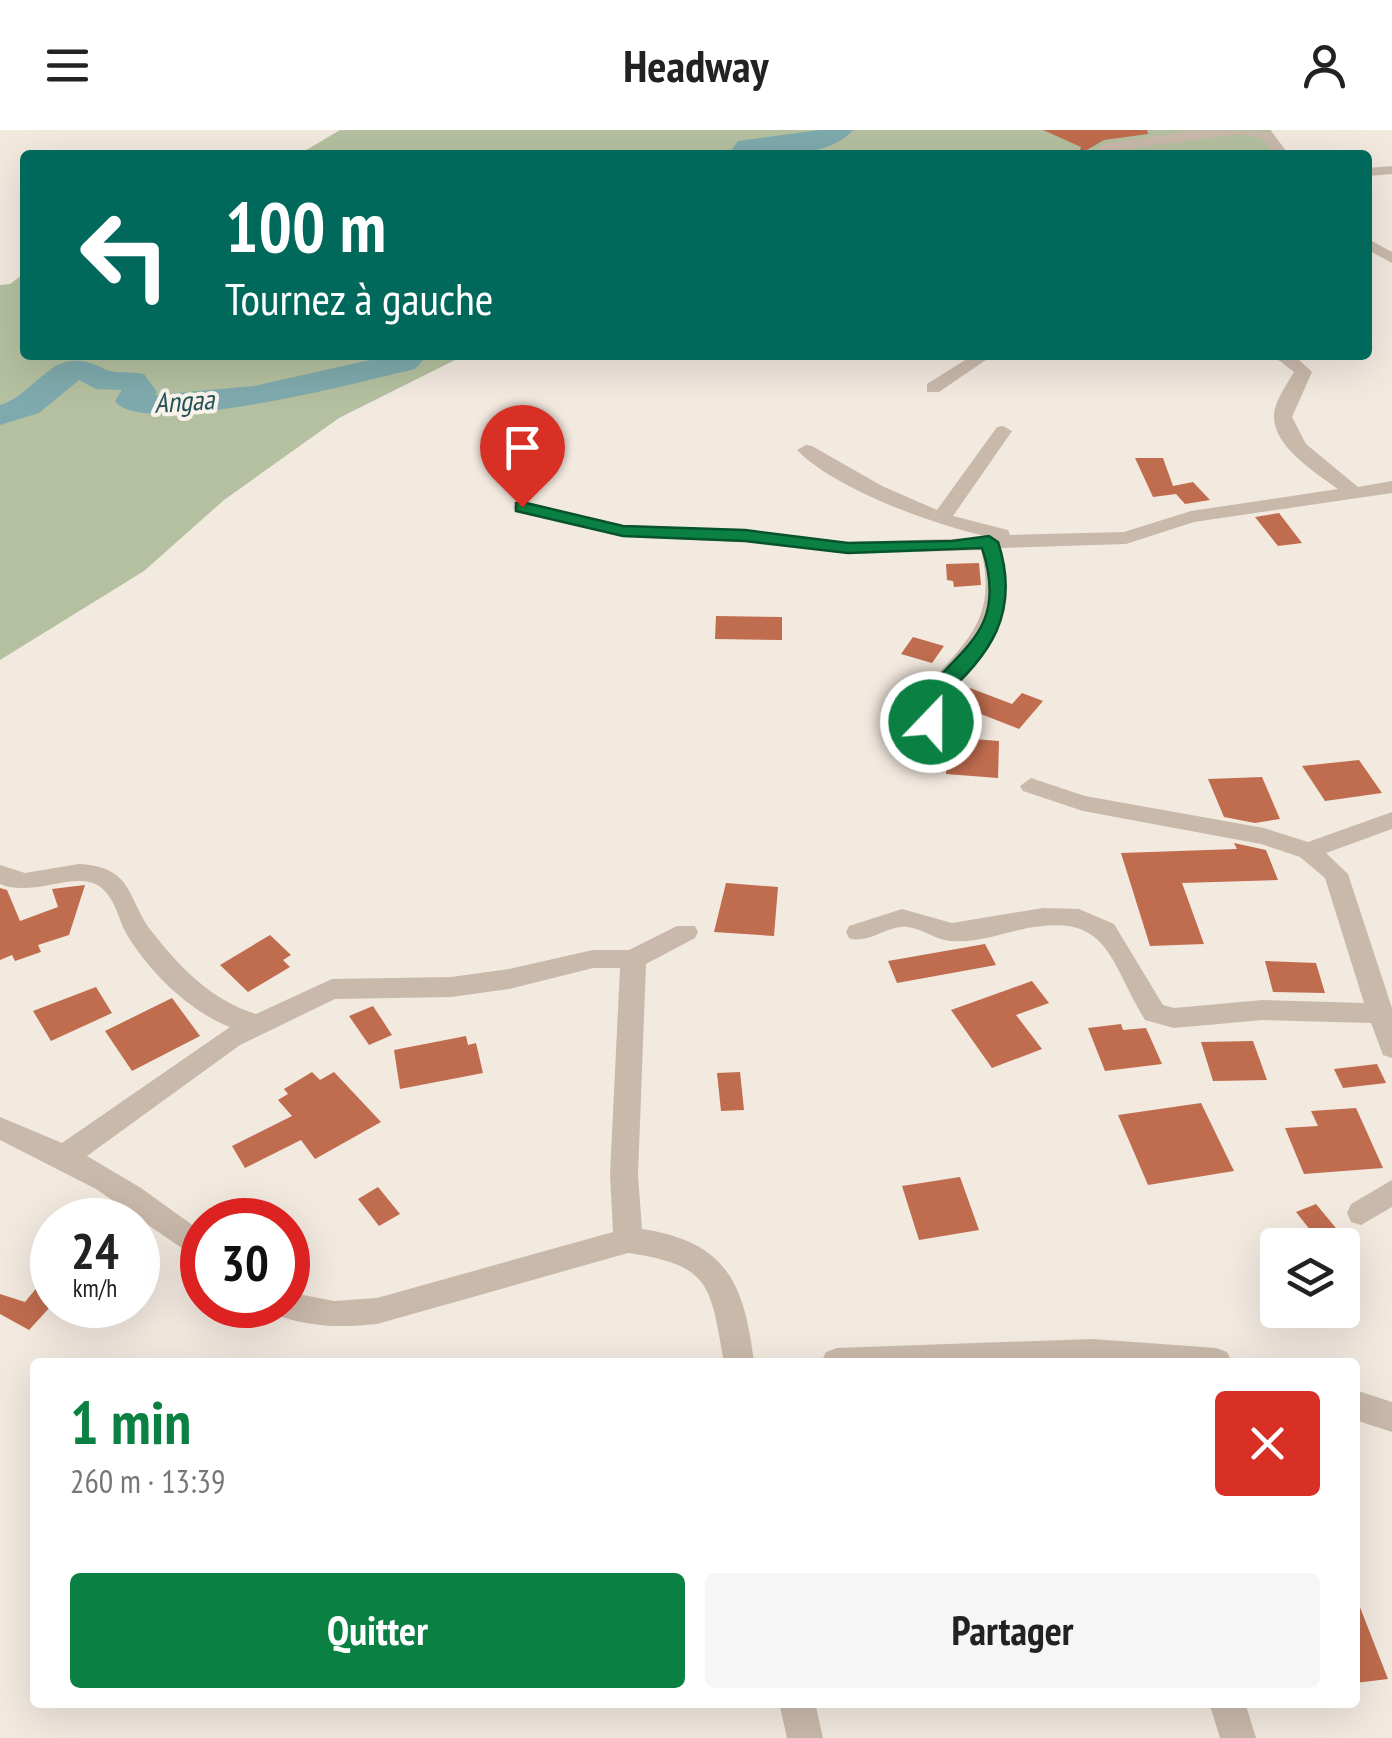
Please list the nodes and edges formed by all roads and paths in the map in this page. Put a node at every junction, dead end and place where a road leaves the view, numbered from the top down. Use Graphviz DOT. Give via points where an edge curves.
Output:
graph roads {
  1 [pos="1101,150"];
  2 [pos="1278,150"];
  3 [pos="977,360"];
  4 [pos="1294,360"];
  5 [pos="933,388"];
  6 [pos="1003,431"];
  7 [pos="806,450"];
  8 [pos="1392,486"];
  9 [pos="1353,492"];
  10 [pos="522,507"];
  11 [pos="942,517"];
  12 [pos="1030,539"];
  13 [pos="989,542"];
  14 [pos="937,729"];
  15 [pos="1032,786"];
  16 [pos="1392,820"];
  17 [pos="1308,851"];
  18 [pos="0,874"];
  19 [pos="686,932"];
  20 [pos="858,932"];
  21 [pos="633,959"];
  22 [pos="1378,1013"];
  23 [pos="257,1025"];
  24 [pos="1392,1048"];
  25 [pos="0,1128"];
  26 [pos="65,1156"];
  27 [pos="1392,1192"];
  28 [pos="1360,1213"];
  29 [pos="180,1233"];
  30 [pos="628,1240"];
  31 [pos="310,1311"];
  32 [pos="739,1358"];
  33 [pos="1360,1407"];
  34 [pos="1392,1417"];
  35 [pos="798,1708"];
  36 [pos="1229,1708"];
  37 [pos="805,1738"];
  38 [pos="1238,1738"];
  1 -- 2 [label="street" via="1238,130 1267,136"];
  3 -- 5 [label="street"];
  4 -- 9 [label="street" via="1303,372 1282,422 1290,437"];
  6 -- 11 [label="street"];
  7 -- 11 [label="street" via="849,478"];
  8 -- 9 [label="street"];
  9 -- 12 [label="street" via="1191,517 1126,538"];
  10 -- 13 [label="street" via="623,531 848,548"];
  11 -- 12 [label="street"];
  12 -- 13 [label="street"];
  13 -- 14 [label="street" via="998,609 982,642 928,700"];
  15 -- 17 [label="street"];
  16 -- 17 [label="street"];
  17 -- 22 [label="street" via="1336,874"];
  18 -- 23 [label="street" via="26,884 100,874 115,885 156,957 210,1007"];
  19 -- 21 [label="street"];
  20 -- 22 [label="street" via="915,918 949,932 993,929 1022,918 1079,920 1098,925 1113,943 1154,1013"];
  21 -- 23 [label="street" via="593,959 450,987 332,989"];
  21 -- 30 [label="street" via="624,1175"];
  22 -- 24 [label="street"];
  23 -- 26 [label="street"];
  25 -- 26 [label="street"];
  26 -- 29 [label="street"];
  27 -- 28 [label="street"];
  30 -- 31 [label="street" via="377,1311 334,1316"];
  30 -- 32 [label="street" via="669,1244 715,1270"];
  33 -- 34 [label="street"];
  35 -- 37 [label="street"];
  36 -- 38 [label="street"];
}
